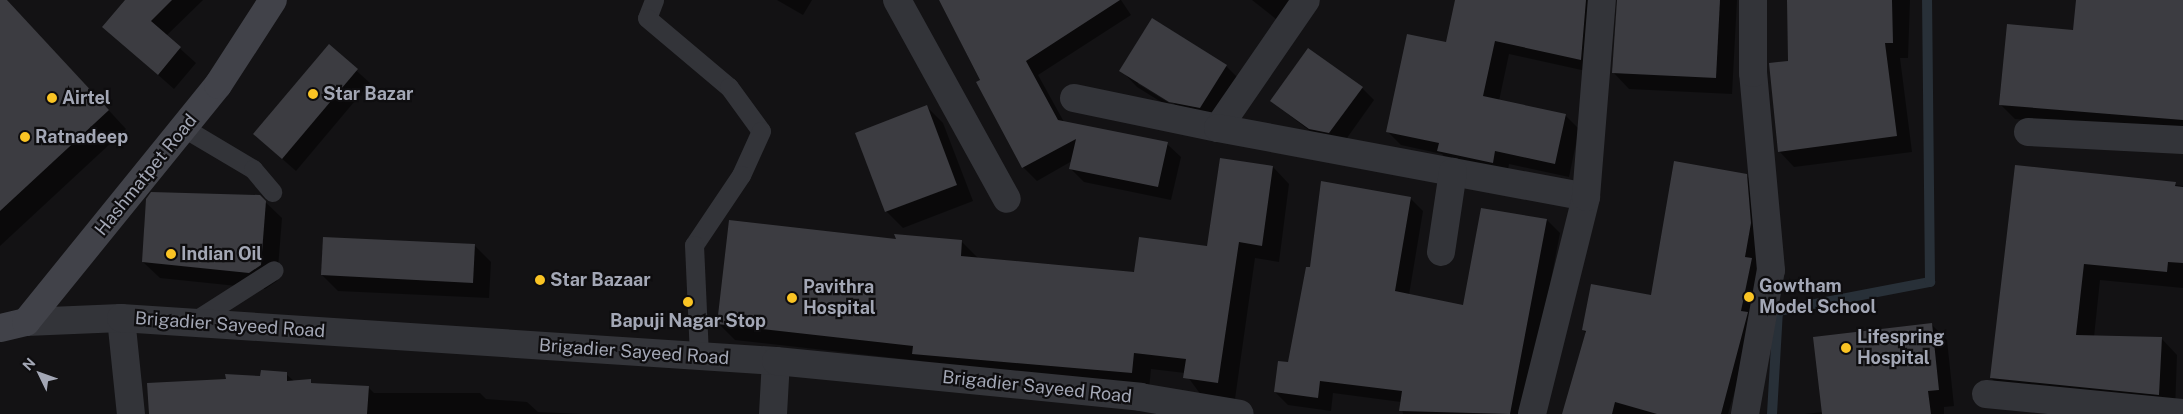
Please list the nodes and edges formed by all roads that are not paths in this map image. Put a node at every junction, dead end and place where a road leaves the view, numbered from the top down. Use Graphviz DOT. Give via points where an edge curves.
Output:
graph roads {
  1 [pos="273,0"];
  2 [pos="654,0"];
  3 [pos="897,0"];
  4 [pos="1306,0"];
  5 [pos="1602,0"];
  6 [pos="1753,0"];
  7 [pos="1074,98"];
  8 [pos="184,128"];
  9 [pos="1218,128"];
  10 [pos="2028,132"];
  11 [pos="2183,140"];
  12 [pos="1453,172"];
  13 [pos="272,192"];
  14 [pos="1586,197"];
  15 [pos="1007,199"];
  16 [pos="1441,252"];
  17 [pos="274,270"];
  18 [pos="121,318"];
  19 [pos="192,323"];
  20 [pos="13,325"];
  21 [pos="699,356"];
  22 [pos="776,361"];
  23 [pos="1986,394"];
  24 [pos="1139,405"];
  25 [pos="2060,409"];
  26 [pos="2183,413"];
  27 [pos="131,414"];
  28 [pos="773,414"];
  29 [pos="1240,414"];
  30 [pos="1532,414"];
  31 [pos="1745,414"];
  1 -- 8 [label="main road, Hashmatpet Road" via="218,85"];
  2 -- 21 [label="lane" via="647,18 729,87 761,132 741,175 694,245"];
  3 -- 15 [label="street"];
  4 -- 9 [label="street"];
  5 -- 14 [label="street"];
  6 -- 31 [label="street" via="1753,73 1771,270"];
  7 -- 9 [label="street"];
  8 -- 13 [label="lane" via="253,169"];
  8 -- 20 [label="main road, Hashmatpet Road"];
  9 -- 12 [label="street"];
  10 -- 11 [label="street"];
  12 -- 14 [label="street"];
  12 -- 16 [label="street"];
  14 -- 30 [label="street"];
  17 -- 19 [label="lane"];
  18 -- 19 [label="street, Brigadier Sayeed Road"];
  18 -- 20 [label="street, Brigadier Sayeed Road"];
  18 -- 27 [label="street"];
  19 -- 21 [label="street, Brigadier Sayeed Road"];
  21 -- 22 [label="street, Brigadier Sayeed Road"];
  22 -- 24 [label="street, Brigadier Sayeed Road"];
  22 -- 28 [label="street"];
  23 -- 25 [label="street"];
  24 -- 29 [label="street, Brigadier Sayeed Road"];
  25 -- 26 [label="street"];
}
